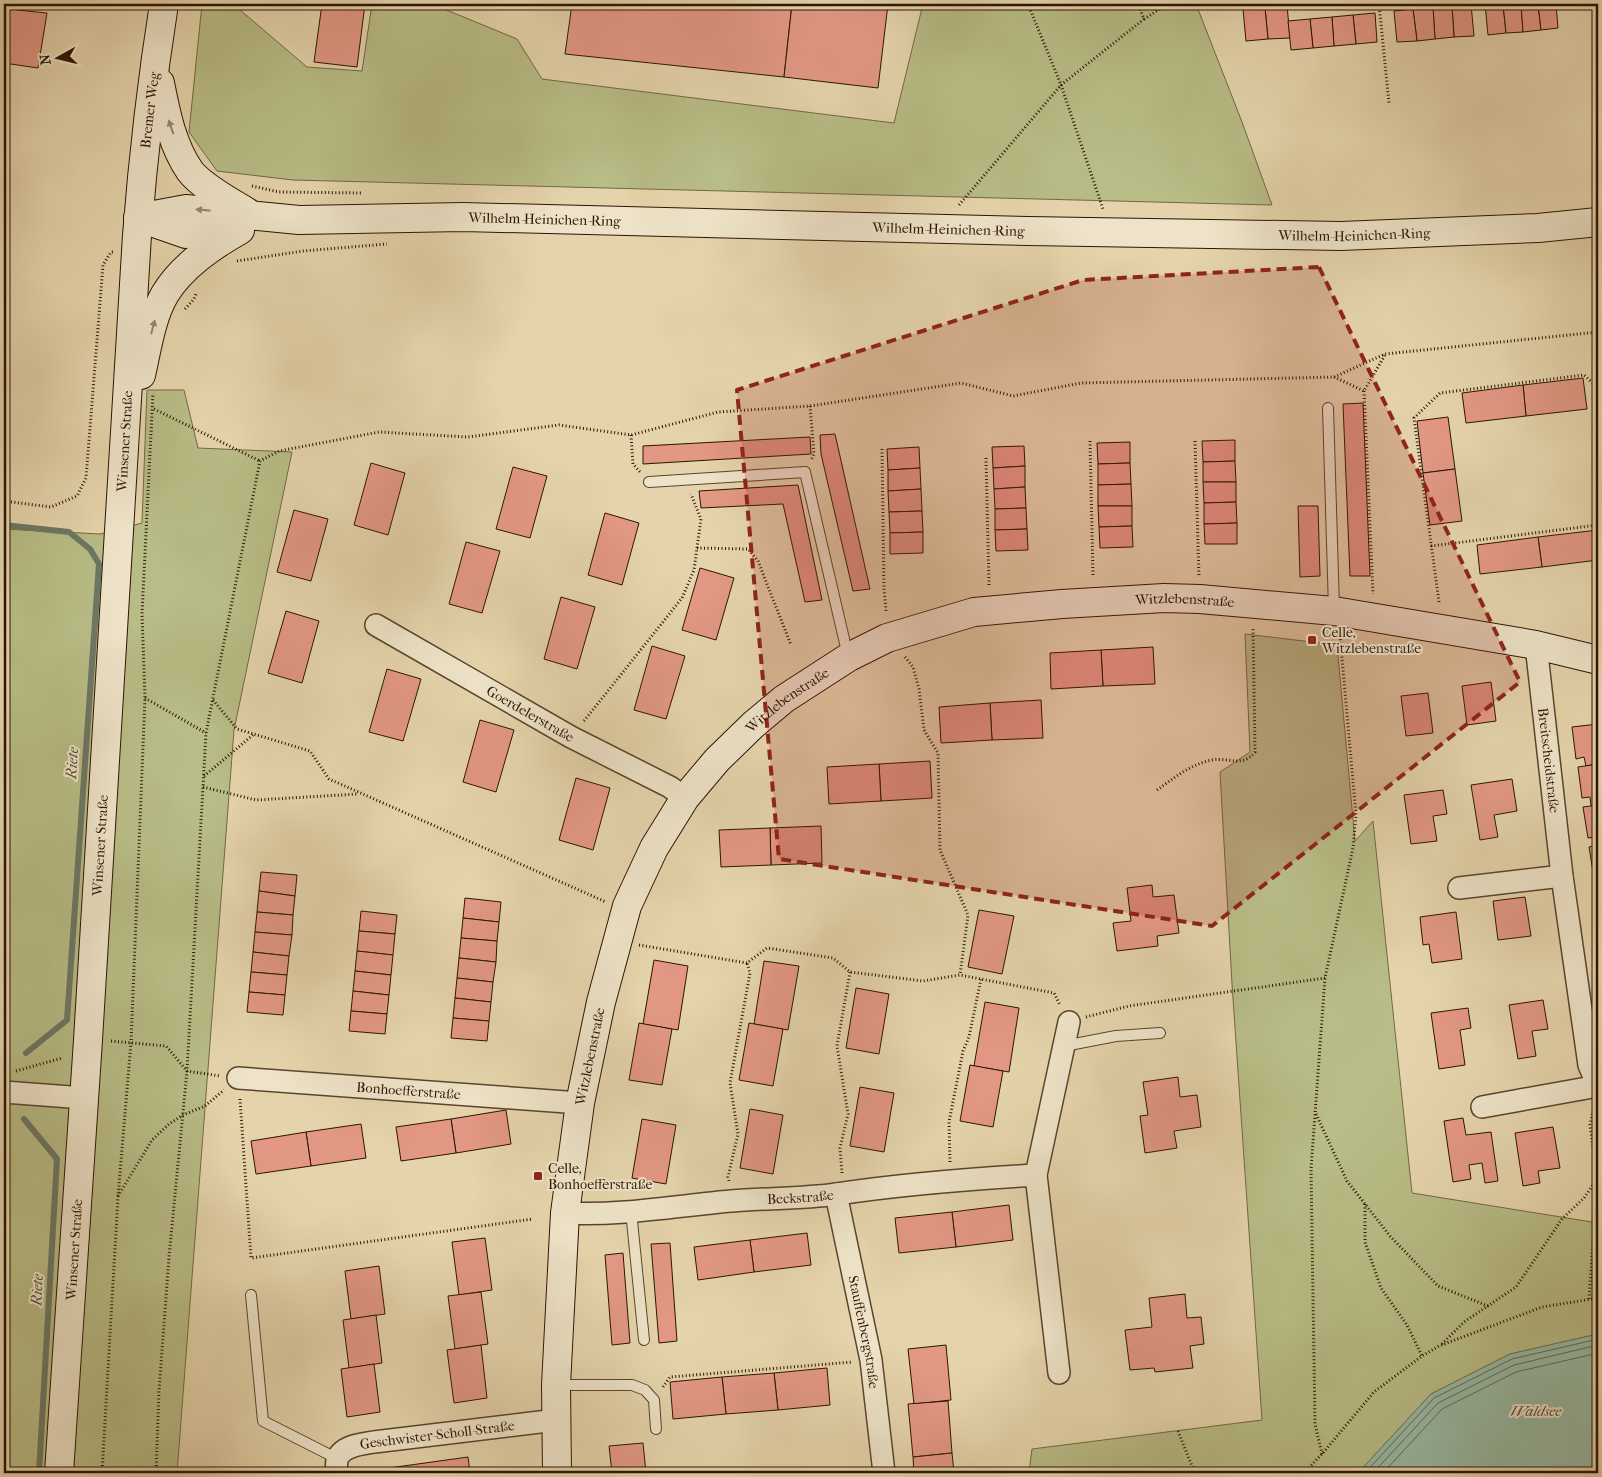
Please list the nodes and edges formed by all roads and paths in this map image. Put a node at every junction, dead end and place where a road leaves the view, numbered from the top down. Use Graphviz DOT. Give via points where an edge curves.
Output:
graph roads {
  1 [pos="164,4"];
  2 [pos="1028,4"];
  3 [pos="1138,4"];
  4 [pos="1168,4"];
  5 [pos="1379,4"];
  6 [pos="1144,19"];
  7 [pos="156,59"];
  8 [pos="1061,85"];
  9 [pos="1389,103"];
  10 [pos="958,206"];
  11 [pos="1103,209"];
  12 [pos="138,218"];
  13 [pos="1598,222"];
  14 [pos="246,223"];
  15 [pos="136,255"];
  16 [pos="196,292"];
  17 [pos="181,314"];
  18 [pos="1598,332"];
  19 [pos="1385,354"];
  20 [pos="1334,377"];
  21 [pos="1598,388"];
  22 [pos="154,391"];
  23 [pos="1364,391"];
  24 [pos="810,406"];
  25 [pos="1328,408"];
  26 [pos="154,409"];
  27 [pos="631,435"];
  28 [pos="1090,441"];
  29 [pos="125,442"];
  30 [pos="1195,442"];
  31 [pos="882,449"];
  32 [pos="986,458"];
  33 [pos="260,462"];
  34 [pos="805,472"];
  35 [pos="685,480"];
  36 [pos="648,482"];
  37 [pos="4,500"];
  38 [pos="1598,525"];
  39 [pos="1431,546"];
  40 [pos="697,548"];
  41 [pos="1093,576"];
  42 [pos="1199,580"];
  43 [pos="990,585"];
  44 [pos="1374,600"];
  45 [pos="1439,602"];
  46 [pos="886,611"];
  47 [pos="1337,624"];
  48 [pos="376,625"];
  49 [pos="1253,626"];
  50 [pos="791,645"];
  51 [pos="1536,646"];
  52 [pos="848,657"];
  53 [pos="904,657"];
  54 [pos="1598,660"];
  55 [pos="145,698"];
  56 [pos="212,699"];
  57 [pos="206,733"];
  58 [pos="254,734"];
  59 [pos="571,737"];
  60 [pos="203,776"];
  61 [pos="203,787"];
  62 [pos="1157,790"];
  63 [pos="360,794"];
  64 [pos="685,798"];
  65 [pos="1562,876"];
  66 [pos="1459,888"];
  67 [pos="607,903"];
  68 [pos="632,944"];
  69 [pos="747,963"];
  70 [pos="850,972"];
  71 [pos="960,975"];
  72 [pos="1325,978"];
  73 [pos="981,979"];
  74 [pos="1069,1022"];
  75 [pos="1160,1033"];
  76 [pos="88,1040"];
  77 [pos="131,1042"];
  78 [pos="1064,1046"];
  79 [pos="187,1071"];
  80 [pos="238,1078"];
  81 [pos="8,1082"];
  82 [pos="1597,1093"];
  83 [pos="84,1098"];
  84 [pos="580,1103"];
  85 [pos="1482,1107"];
  86 [pos="1315,1112"];
  87 [pos="183,1115"];
  88 [pos="1036,1175"];
  89 [pos="950,1180"];
  90 [pos="1598,1181"];
  91 [pos="840,1193"];
  92 [pos="118,1197"];
  93 [pos="732,1201"];
  94 [pos="1365,1204"];
  95 [pos="631,1211"];
  96 [pos="565,1213"];
  97 [pos="533,1219"];
  98 [pos="1598,1242"];
  99 [pos="251,1295"];
  100 [pos="1598,1298"];
  101 [pos="1589,1299"];
  102 [pos="1488,1306"];
  103 [pos="644,1340"];
  104 [pos="1439,1346"];
  105 [pos="1422,1356"];
  106 [pos="871,1360"];
  107 [pos="1059,1373"];
  108 [pos="556,1385"];
  109 [pos="662,1389"];
  110 [pos="556,1420"];
  111 [pos="656,1429"];
  112 [pos="1178,1431"];
  113 [pos="1322,1454"];
  114 [pos="337,1466"];
  115 [pos="58,1473"];
  116 [pos="102,1473"];
  117 [pos="156,1473"];
  118 [pos="557,1473"];
  119 [pos="884,1473"];
  120 [pos="1197,1473"];
  121 [pos="1253,1473"];
  122 [pos="1266,1473"];
  123 [pos="1304,1473"];
  1 -- 7 [label="main road, Bremer Weg"];
  2 -- 8 [label="path"];
  3 -- 6 [label="path"];
  4 -- 6 [label="path"];
  5 -- 9 [label="path"];
  6 -- 8 [label="path"];
  7 -- 12 [label="main road, Bremer Weg"];
  14 -- 7 [label="main road, one-way" via="191,172 167,116"];
  8 -- 10 [label="path"];
  8 -- 11 [label="path"];
  12 -- 14 [label="main road, Wilhelm-Heinichen-Ring" via="186,208"];
  12 -- 15 [label="main road, Winsener Straße"];
  13 -- 14 [label="main road, Wilhelm-Heinichen-Ring" via="1538,228 1341,236 463,217"];
  29 -- 14 [label="main road, one-way" via="154,321 165,295 183,271"];
  15 -- 29 [label="main road, Winsener Straße"];
  15 -- 37 [label="path" via="111,252 103,265 86,478 77,496 51,507"];
  16 -- 17 [label="path"];
  18 -- 19 [label="path"];
  19 -- 20 [label="path"];
  19 -- 23 [label="path"];
  20 -- 23 [label="path"];
  20 -- 24 [label="path" via="1080,383 1013,396 961,383"];
  21 -- 39 [label="path" via="1584,375 1440,392 1414,418"];
  22 -- 26 [label="path"];
  23 -- 44 [label="path"];
  24 -- 27 [label="path" via="718,412"];
  24 -- 34 [label="path" via="814,454"];
  25 -- 47 [label="lane"];
  26 -- 33 [label="path"];
  26 -- 55 [label="path" via="142,614"];
  27 -- 33 [label="path" via="559,425 468,437 379,432 280,451"];
  27 -- 36 [label="path" via="633,464"];
  28 -- 41 [label="path"];
  29 -- 76 [label="main road, Winsener Straße"];
  30 -- 42 [label="path"];
  31 -- 46 [label="path"];
  32 -- 43 [label="path"];
  33 -- 56 [label="path"];
  34 -- 35 [label="lane"];
  34 -- 52 [label="lane"];
  35 -- 36 [label="lane"];
  35 -- 40 [label="path" via="701,520"];
  38 -- 39 [label="path"];
  39 -- 45 [label="path"];
  40 -- 50 [label="path" via="748,549 758,560"];
  40 -- 59 [label="path" via="694,570 682,598"];
  47 -- 51 [label="main road, Witzlebenstraße"];
  47 -- 52 [label="main road, Witzlebenstraße" via="1200,599 1062,604 974,612 887,638"];
  47 -- 72 [label="path" via="1356,815 1353,848"];
  48 -- 59 [label="street, Goerdelerstraße"];
  49 -- 62 [label="path" via="1255,752 1239,762 1211,760 1186,770"];
  51 -- 54 [label="main road, Witzlebenstraße"];
  51 -- 65 [label="street, Breitscheidstraße"];
  52 -- 64 [label="main road, Witzlebenstraße" via="784,699 753,725"];
  53 -- 71 [label="path" via="913,667 924,730 938,753 940,850 968,915"];
  55 -- 57 [label="path"];
  55 -- 77 [label="path"];
  56 -- 57 [label="path"];
  56 -- 58 [label="path" via="237,729"];
  57 -- 60 [label="path"];
  58 -- 60 [label="path"];
  58 -- 63 [label="path" via="310,751 329,779"];
  59 -- 64 [label="street, Goerdelerstraße" via="670,787"];
  60 -- 61 [label="path"];
  61 -- 63 [label="path" via="256,800"];
  61 -- 79 [label="path"];
  63 -- 67 [label="path"];
  64 -- 84 [label="main road, Witzlebenstraße" via="654,848 627,906 601,1002"];
  65 -- 66 [label="street"];
  65 -- 82 [label="street, Breitscheidstraße" via="1589,1065"];
  68 -- 69 [label="path"];
  69 -- 70 [label="path" via="767,948 834,958"];
  69 -- 93 [label="path" via="750,972 730,1083 738,1134 728,1177"];
  70 -- 71 [label="path" via="923,981"];
  70 -- 91 [label="path" via="838,1046 848,1114 840,1148"];
  71 -- 73 [label="path"];
  72 -- 74 [label="path" via="1129,1006"];
  72 -- 86 [label="path"];
  73 -- 74 [label="path" via="1054,993"];
  73 -- 89 [label="path" via="949,1122"];
  74 -- 78 [label="street"];
  75 -- 78 [label="lane" via="1116,1036"];
  76 -- 77 [label="path"];
  76 -- 81 [label="path" via="66,1041 62,1058"];
  76 -- 83 [label="main road, Winsener Straße"];
  77 -- 79 [label="path" via="166,1046"];
  77 -- 92 [label="path"];
  78 -- 88 [label="street"];
  79 -- 80 [label="path"];
  79 -- 87 [label="path"];
  80 -- 84 [label="street, Bonhoefferstraße"];
  80 -- 87 [label="path" via="205,1106"];
  80 -- 97 [label="path" via="251,1258"];
  81 -- 83 [label="street"];
  82 -- 85 [label="street"];
  82 -- 90 [label="path" via="1590,1125"];
  83 -- 115 [label="main road, Winsener Straße"];
  84 -- 96 [label="main road, Witzlebenstraße"];
  86 -- 94 [label="path" via="1347,1181"];
  86 -- 113 [label="path" via="1311,1169 1315,1424"];
  87 -- 92 [label="path" via="152,1140"];
  87 -- 117 [label="path" via="168,1266"];
  88 -- 89 [label="street, Beckstraße"];
  88 -- 107 [label="street"];
  89 -- 91 [label="street, Beckstraße"];
  90 -- 102 [label="path" via="1562,1219 1516,1287"];
  91 -- 93 [label="street, Beckstraße"];
  91 -- 106 [label="street, Stauffenbergstraße"];
  92 -- 116 [label="path"];
  93 -- 95 [label="street, Beckstraße"];
  94 -- 102 [label="path" via="1390,1236 1438,1286"];
  94 -- 105 [label="path" via="1365,1242 1381,1288 1407,1324"];
  95 -- 96 [label="street, Beckstraße"];
  95 -- 103 [label="lane"];
  96 -- 108 [label="main road, Witzlebenstraße"];
  98 -- 101 [label="path" via="1593,1243"];
  99 -- 114 [label="lane" via="263,1421"];
  100 -- 101 [label="path"];
  101 -- 104 [label="path" via="1542,1307"];
  102 -- 104 [label="path" via="1464,1322"];
  104 -- 105 [label="path"];
  105 -- 113 [label="path" via="1374,1392"];
  106 -- 109 [label="path" via="670,1377"];
  106 -- 119 [label="street, Stauffenbergstraße"];
  108 -- 110 [label="main road, Witzlebenstraße"];
  108 -- 111 [label="lane" via="632,1385 645,1390 654,1400"];
  110 -- 114 [label="street, Geschwister-Scholl-Straße" via="356,1445 344,1451"];
  110 -- 118 [label="main road, Witzlebenstraße"];
  112 -- 120 [label="path"];
  113 -- 123 [label="path"];
  121 -- 122 [label="path"];
}
